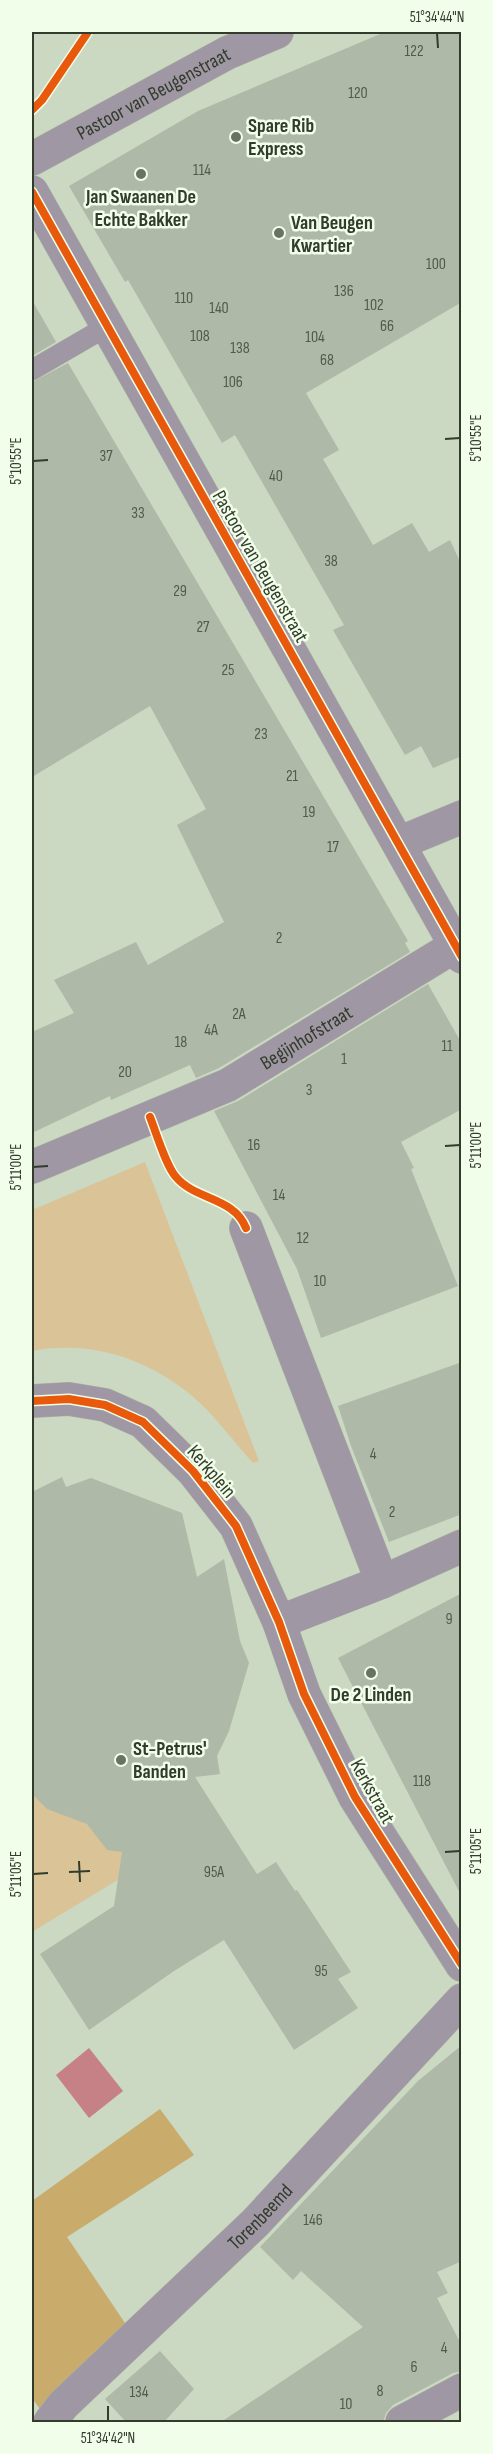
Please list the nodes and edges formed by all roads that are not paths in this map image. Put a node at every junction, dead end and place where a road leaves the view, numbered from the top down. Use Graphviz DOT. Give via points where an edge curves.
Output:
graph roads {
  1 [pos="277,32"];
  2 [pos="32,159"];
  3 [pos="32,192"];
  4 [pos="106,327"];
  5 [pos="32,369"];
  6 [pos="462,817"];
  7 [pos="399,843"];
  8 [pos="458,951"];
  9 [pos="32,1167"];
  10 [pos="246,1227"];
  11 [pos="32,1401"];
  12 [pos="462,1545"];
  13 [pos="382,1582"];
  14 [pos="279,1622"];
  15 [pos="462,1965"];
  16 [pos="462,2000"];
  17 [pos="462,2390"];
  18 [pos="50,2422"];
  19 [pos="402,2422"];
  1 -- 2 [label="street, Pastoor van Beugenstraat" via="227,53"];
  3 -- 4 [label="street, Pastoor van Beugenstraat"];
  4 -- 5 [label="lane"];
  4 -- 7 [label="street, Pastoor van Beugenstraat"];
  6 -- 7 [label="street"];
  7 -- 8 [label="street, Pastoor van Beugenstraat"];
  8 -- 9 [label="street, Begijnhofstraat" via="228,1085"];
  10 -- 13 [label="street"];
  11 -- 14 [label="street, Kerkplein" via="69,1399 105,1405 143,1422 193,1471 236,1526"];
  12 -- 13 [label="street"];
  13 -- 14 [label="street"];
  14 -- 15 [label="street, Kerkstraat" via="304,1694 355,1797"];
  16 -- 18 [label="street, Torenbeemd" via="255,2223 63,2405"];
  17 -- 19 [label="street"];
}
